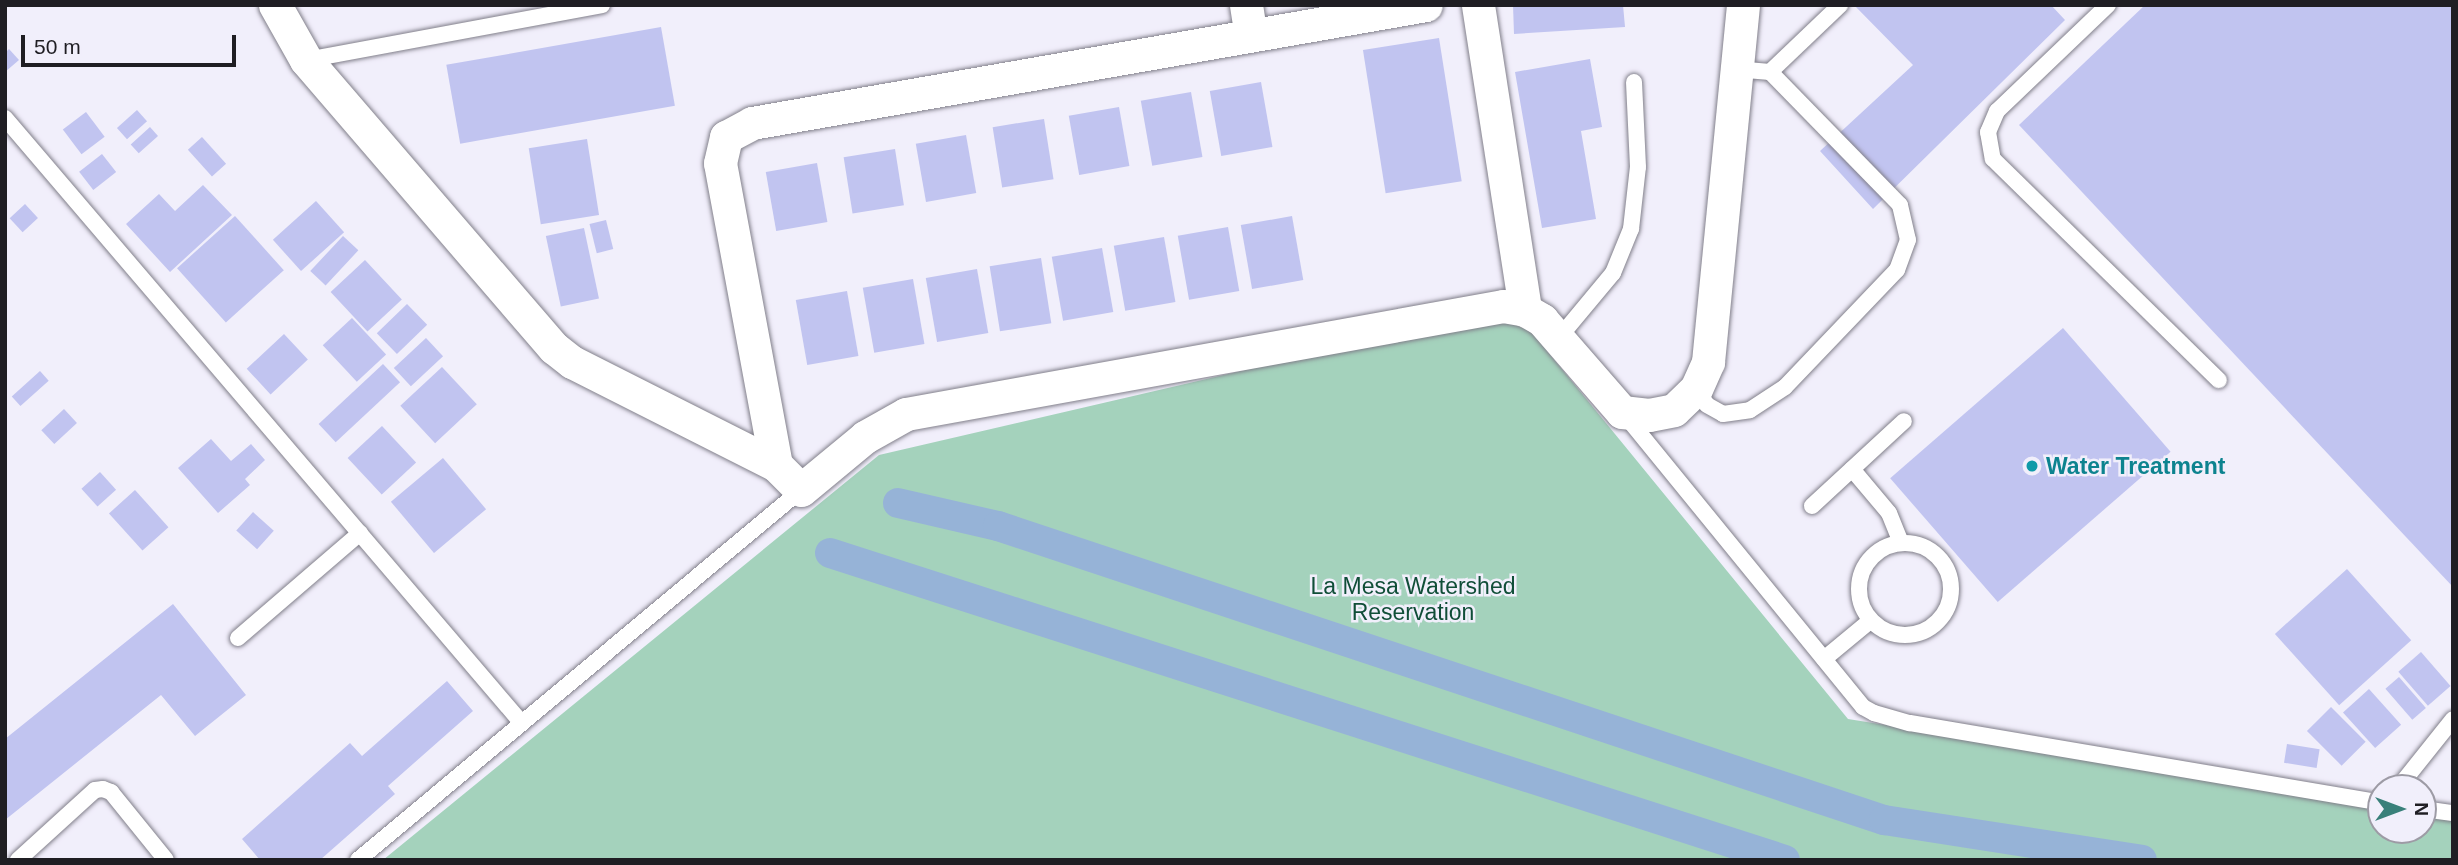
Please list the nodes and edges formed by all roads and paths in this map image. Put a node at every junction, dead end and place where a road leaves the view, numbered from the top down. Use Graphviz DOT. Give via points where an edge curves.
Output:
graph roads {
  1 [pos="275,5"];
  2 [pos="602,5"];
  3 [pos="1426,5"];
  4 [pos="1478,5"];
  5 [pos="1743,5"];
  6 [pos="1840,5"];
  7 [pos="2108,5"];
  8 [pos="1248,20"];
  9 [pos="306,60"];
  10 [pos="1754,70"];
  11 [pos="1634,82"];
  12 [pos="5,118"];
  13 [pos="1525,310"];
  14 [pos="1558,339"];
  15 [pos="2220,380"];
  16 [pos="1696,389"];
  17 [pos="1622,412"];
  18 [pos="1904,421"];
  19 [pos="776,465"];
  20 [pos="1852,469"];
  21 [pos="801,490"];
  22 [pos="1812,506"];
  23 [pos="360,533"];
  24 [pos="1900,542"];
  25 [pos="1871,621"];
  26 [pos="238,638"];
  27 [pos="1824,659"];
  28 [pos="2453,719"];
  29 [pos="520,721"];
  30 [pos="2409,774"];
  31 [pos="2367,801"];
  32 [pos="18,860"];
  33 [pos="166,860"];
  34 [pos="358,860"];
  1 -- 9 [label="street"];
  2 -- 9 [label="lane"];
  3 -- 8 [label="street"];
  4 -- 13 [label="street"];
  5 -- 10 [label="street"];
  6 -- 10 [label="lane"];
  7 -- 15 [label="lane" via="1997,111 1988,132 1993,159"];
  8 -- 19 [label="street" via="752,123 726,136 720,163"];
  9 -- 19 [label="street" via="554,348 572,362"];
  10 -- 16 [label="street" via="1708,362"];
  10 -- 16 [label="lane" via="1900,205 1908,240 1903,260 1785,387 1750,410 1723,415"];
  11 -- 14 [label="lane" via="1638,167 1631,229 1613,273"];
  12 -- 23 [label="lane"];
  13 -- 14 [label="street"];
  13 -- 21 [label="street" via="1503,306 906,414 865,437"];
  14 -- 17 [label="street"];
  16 -- 17 [label="street" via="1674,410 1649,415"];
  17 -- 27 [label="lane"];
  18 -- 20 [label="lane"];
  19 -- 21 [label="street"];
  20 -- 22 [label="lane"];
  20 -- 24 [label="lane" via="1889,513"];
  21 -- 29 [label="lane"];
  23 -- 26 [label="lane"];
  23 -- 29 [label="lane"];
  24 -- 25 [label="lane" via="1874,555 1860,580 1859,594"];
  24 -- 25 [label="lane" via="1928,549 1947,570 1951,584 1945,613 1924,632 1910,635 1895,635"];
  25 -- 27 [label="lane"];
  27 -- 31 [label="lane" via="1863,707 1887,718"];
  28 -- 30 [label="lane"];
  29 -- 34 [label="lane"];
  32 -- 33 [label="lane" via="95,790 103,789 111,792"];
}
